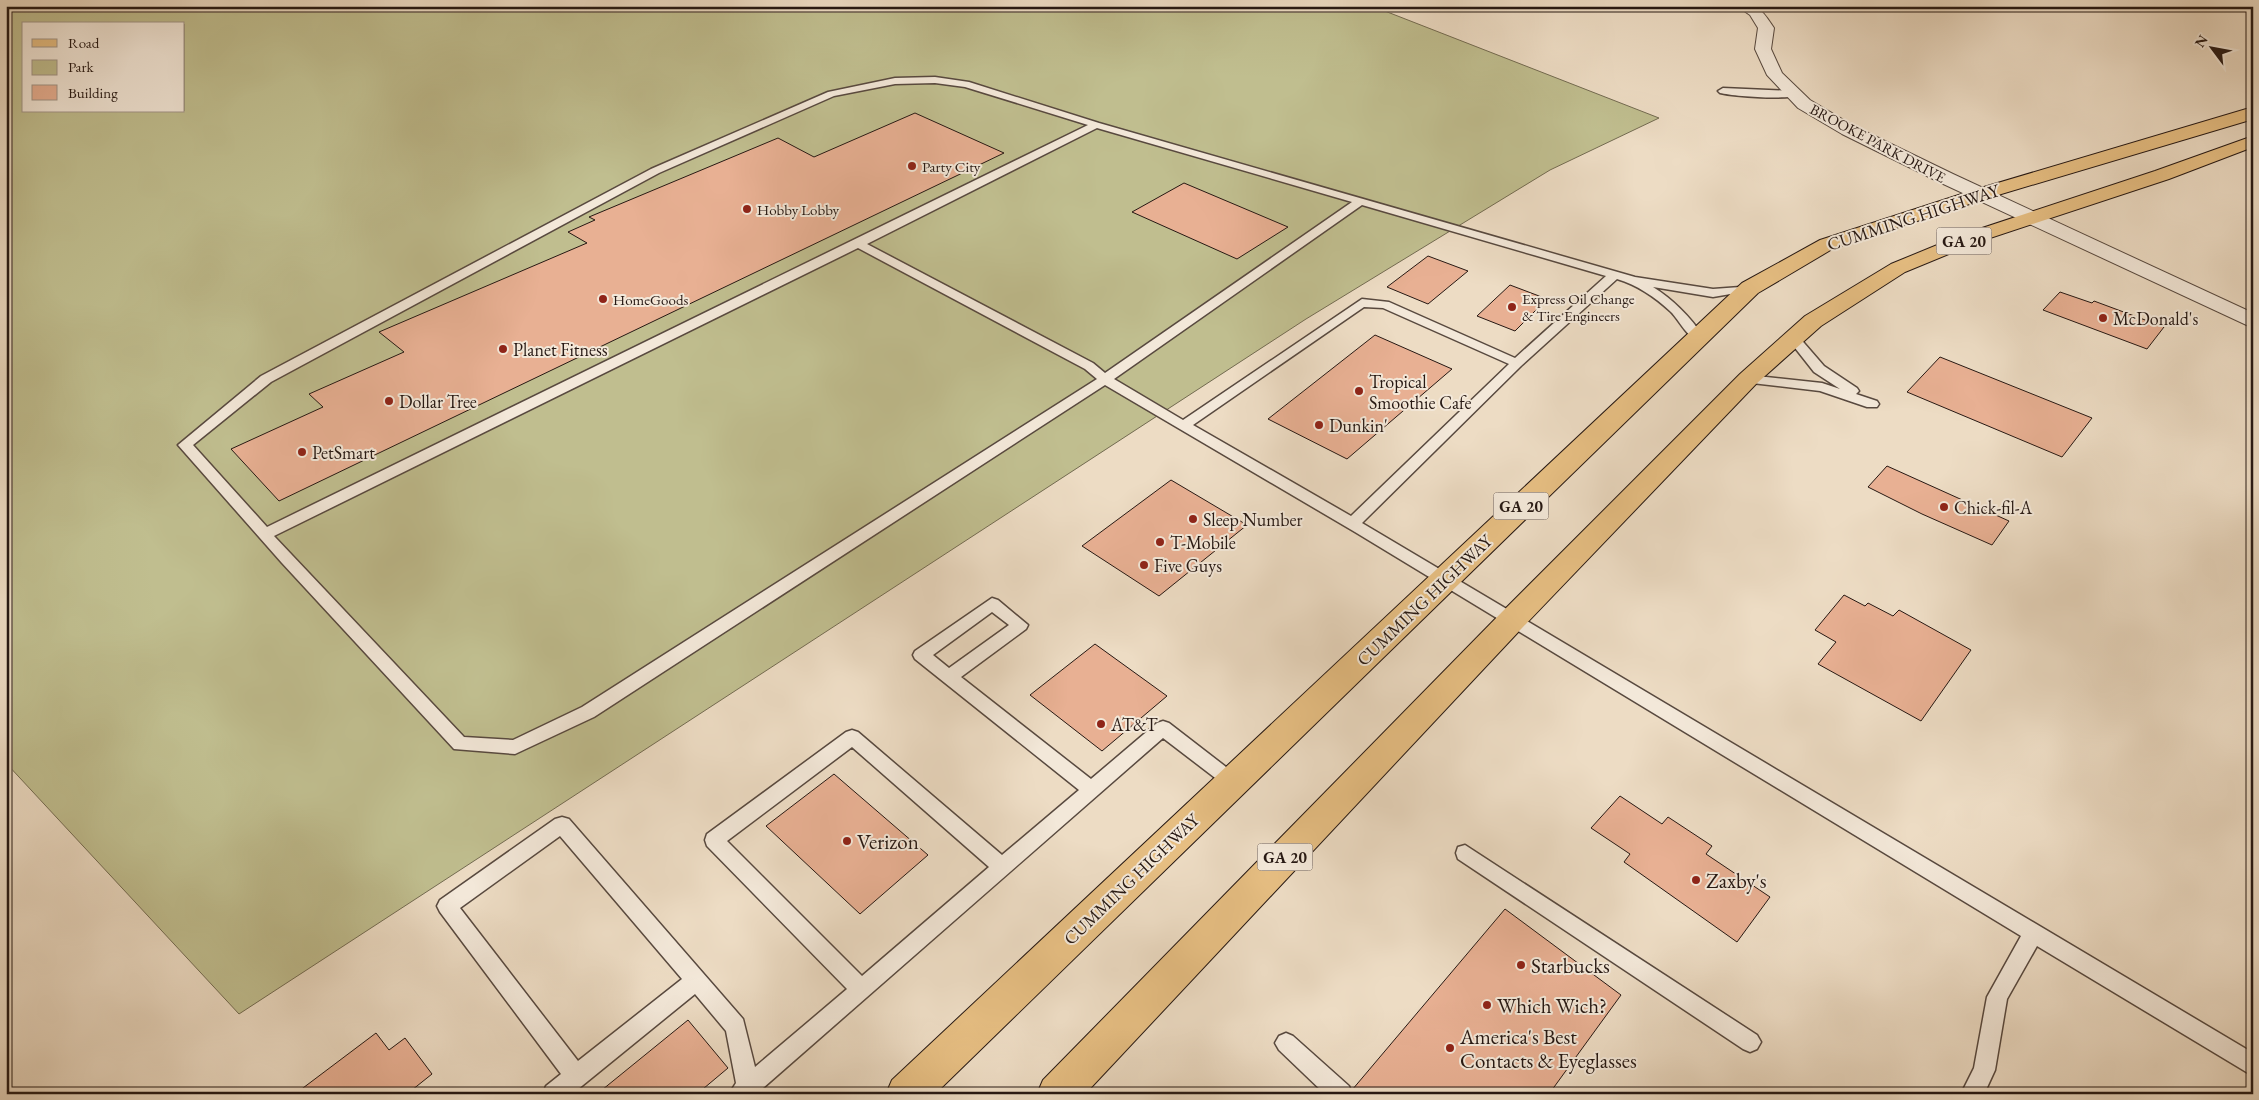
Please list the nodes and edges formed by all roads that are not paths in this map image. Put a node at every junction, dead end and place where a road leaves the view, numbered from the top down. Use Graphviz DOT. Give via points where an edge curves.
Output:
graph roads {
  1 [pos="1744,6"];
  2 [pos="1723,91"];
  3 [pos="1794,94"];
  4 [pos="2253,112"];
  5 [pos="1096,125"];
  6 [pos="2253,141"];
  7 [pos="1981,194"];
  8 [pos="1362,200"];
  9 [pos="2033,218"];
  10 [pos="858,244"];
  11 [pos="1615,274"];
  12 [pos="1634,280"];
  13 [pos="1750,288"];
  14 [pos="2253,321"];
  15 [pos="1698,337"];
  16 [pos="1794,339"];
  17 [pos="1517,363"];
  18 [pos="1105,379"];
  19 [pos="1748,380"];
  20 [pos="1183,426"];
  21 [pos="1353,522"];
  22 [pos="265,534"];
  23 [pos="1444,580"];
  24 [pos="1512,620"];
  25 [pos="949,677"];
  26 [pos="1234,782"];
  27 [pos="1090,790"];
  28 [pos="1466,853"];
  29 [pos="1001,866"];
  30 [pos="2033,934"];
  31 [pos="696,980"];
  32 [pos="860,988"];
  33 [pos="1750,1042"];
  34 [pos="1286,1043"];
  35 [pos="2253,1065"];
  36 [pos="576,1076"];
  37 [pos="748,1091"];
  38 [pos="554,1094"];
  39 [pos="906,1094"];
  40 [pos="1057,1094"];
  41 [pos="1341,1094"];
  42 [pos="1972,1094"];
  1 -- 3 [label="street, BROOKE PARK DRIVE" via="1755,12 1766,28 1763,49 1775,75"];
  2 -- 3 [label="lane"];
  3 -- 7 [label="street, BROOKE PARK DRIVE" via="1804,104 1848,130"];
  4 -- 7 [label="main road, CUMMING HIGHWAY / GA 20"];
  5 -- 8 [label="lane"];
  5 -- 10 [label="lane"];
  5 -- 22 [label="lane" via="966,84 935,80 895,81 831,94 655,171 266,379 185,445"];
  6 -- 9 [label="main road, GA 20"];
  7 -- 9 [label="street, BROOKE PARK DRIVE"];
  7 -- 13 [label="main road, CUMMING HIGHWAY / GA 20" via="1827,244"];
  8 -- 11 [label="lane"];
  8 -- 18 [label="lane"];
  9 -- 14 [label="street, BROOKE PARK DRIVE"];
  9 -- 16 [label="main road, GA 20" via="1971,238 1898,268 1813,320"];
  10 -- 18 [label="lane" via="1089,366"];
  10 -- 22 [label="lane"];
  11 -- 12 [label="lane"];
  11 -- 17 [label="lane"];
  12 -- 13 [label="lane" via="1713,293"];
  12 -- 15 [label="lane" via="1664,298"];
  13 -- 15 [label="main road, CUMMING HIGHWAY / GA 20"];
  15 -- 23 [label="main road, CUMMING HIGHWAY / GA 20"];
  16 -- 19 [label="main road, GA 20"];
  16 -- 19 [label="lane" via="1818,369 1872,404 1822,387"];
  17 -- 20 [label="lane" via="1385,305 1362,303"];
  17 -- 21 [label="lane"];
  18 -- 20 [label="lane"];
  18 -- 22 [label="lane" via="588,712 515,747 460,744"];
  19 -- 24 [label="main road, GA 20"];
  20 -- 21 [label="lane"];
  21 -- 23 [label="lane"];
  23 -- 24 [label="lane"];
  23 -- 26 [label="main road, CUMMING HIGHWAY / GA 20"];
  24 -- 30 [label="lane"];
  24 -- 40 [label="main road, GA 20"];
  25 -- 25 [label="lane" via="921,655 992,604 1020,625"];
  25 -- 27 [label="lane"];
  26 -- 27 [label="lane" via="1163,728"];
  26 -- 39 [label="main road, CUMMING HIGHWAY / GA 20"];
  27 -- 29 [label="lane"];
  28 -- 33 [label="lane"];
  29 -- 32 [label="lane"];
  29 -- 32 [label="lane" via="852,737 714,840"];
  30 -- 35 [label="lane"];
  30 -- 42 [label="lane" via="1997,997 1984,1070"];
  31 -- 36 [label="lane"];
  31 -- 36 [label="lane" via="562,826 447,906"];
  31 -- 37 [label="lane" via="736,1026"];
  32 -- 37 [label="lane"];
  34 -- 41 [label="lane"];
  36 -- 38 [label="lane"];
}
